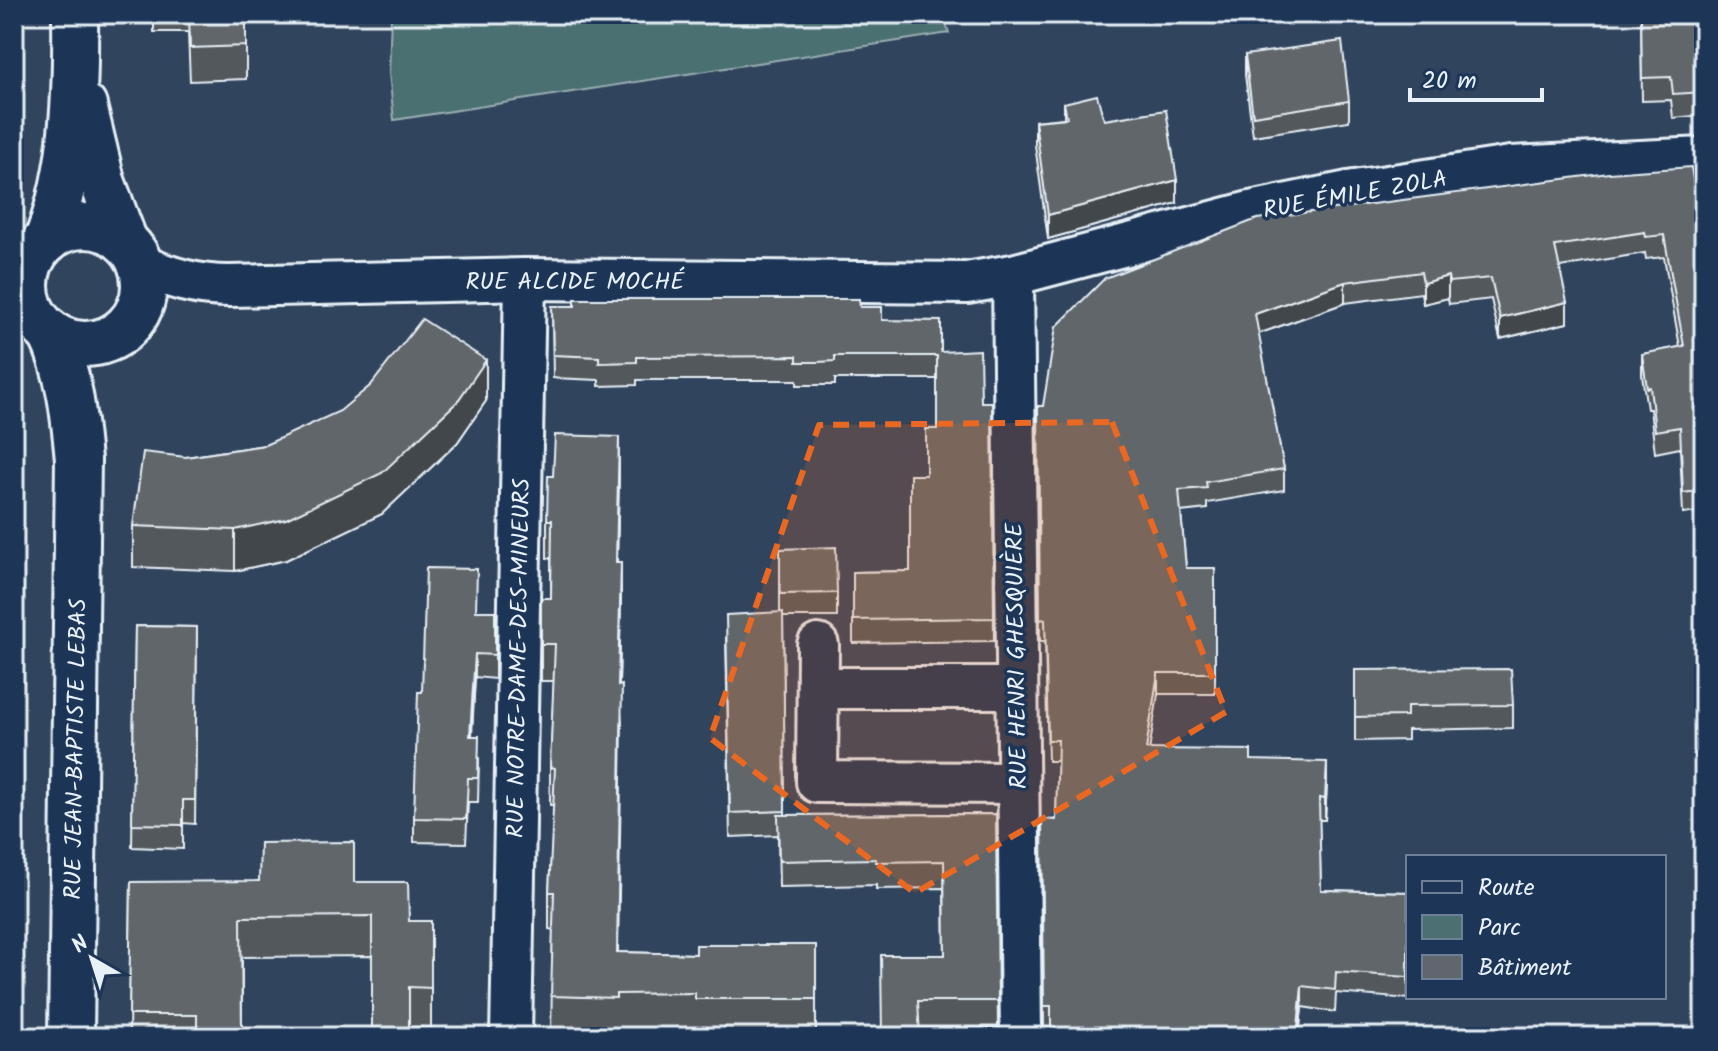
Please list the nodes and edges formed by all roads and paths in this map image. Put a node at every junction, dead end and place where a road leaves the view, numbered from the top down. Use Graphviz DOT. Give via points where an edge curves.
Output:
graph roads {
  1 [pos="75,14"];
  2 [pos="76,60"];
  3 [pos="1704,158"];
  4 [pos="32,253"];
  5 [pos="133,253"];
  6 [pos="1013,275"];
  7 [pos="525,279"];
  8 [pos="35,323"];
  9 [pos="127,327"];
  10 [pos="78,460"];
  11 [pos="818,645"];
  12 [pos="818,688"];
  13 [pos="1016,688"];
  14 [pos="1018,783"];
  15 [pos="71,1037"];
  16 [pos="511,1037"];
  17 [pos="1021,1037"];
  1 -- 2 [label="street"];
  2 -- 4 [label="street" via="64,187"];
  2 -- 5 [label="street" via="96,159"];
  3 -- 6 [label="street, RUE ÉMILE ZOLA" via="1511,167 1348,192 1250,212"];
  4 -- 5 [label="street" via="63,231 82,226 100,228"];
  4 -- 8 [label="street" via="27,290"];
  5 -- 7 [label="street, RUE ALCIDE MOCHÉ" via="175,279 209,286"];
  5 -- 9 [label="street" via="143,293"];
  6 -- 7 [label="street, RUE ALCIDE MOCHÉ" via="936,285"];
  6 -- 13 [label="street, RUE HENRI GHESQUIÈRE"];
  7 -- 16 [label="street, RUE NOTRE-DAME-DES-MINEURS"];
  8 -- 9 [label="street" via="66,341 85,344"];
  8 -- 10 [label="street, RUE JEAN-BAPTISTE LEBAS" via="62,360"];
  9 -- 10 [label="street, RUE JEAN-BAPTISTE LEBAS" via="93,389"];
  10 -- 15 [label="street, RUE JEAN-BAPTISTE LEBAS"];
  11 -- 12 [label="street"];
  12 -- 13 [label="street"];
  12 -- 14 [label="street" via="817,782"];
  13 -- 14 [label="street, RUE HENRI GHESQUIÈRE"];
  14 -- 17 [label="street, RUE HENRI GHESQUIÈRE"];
}
